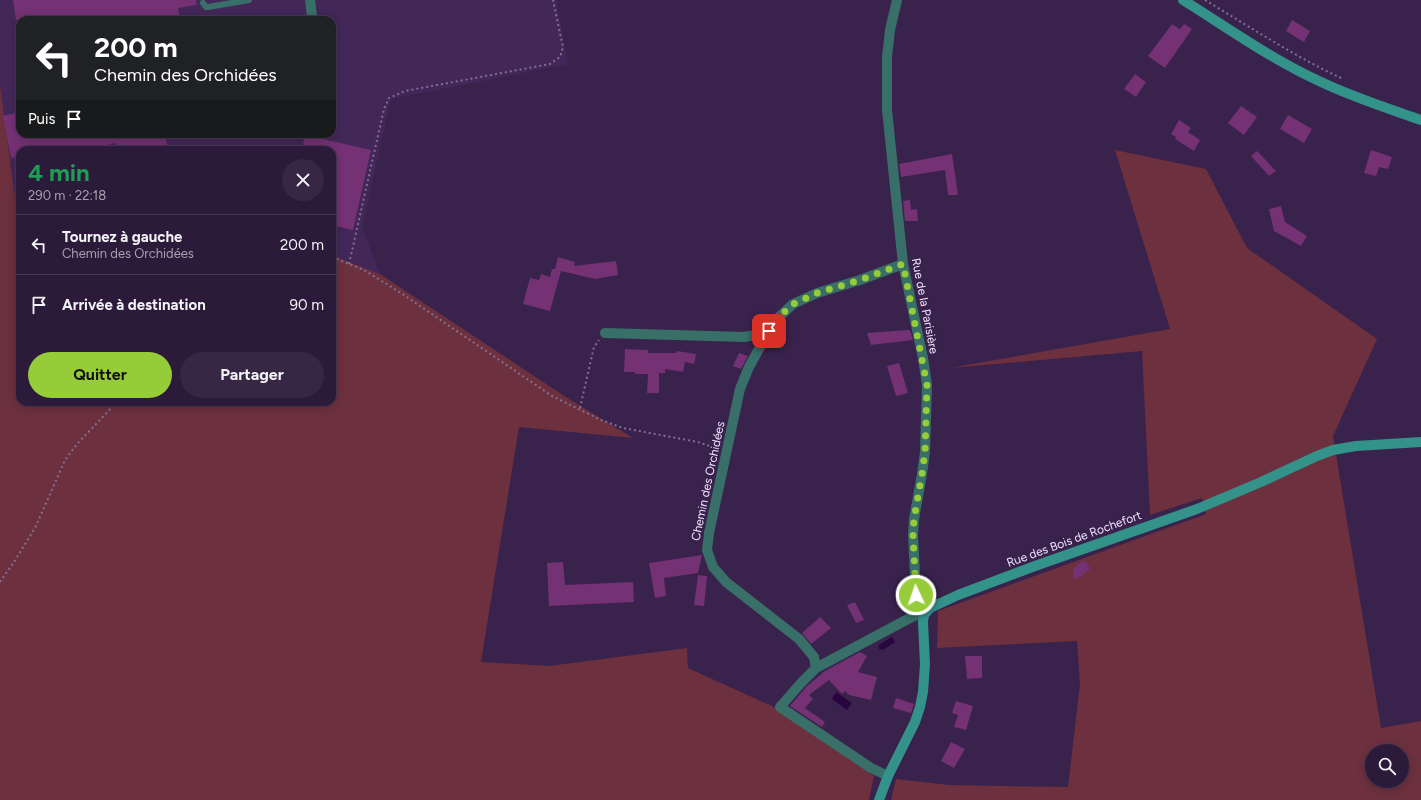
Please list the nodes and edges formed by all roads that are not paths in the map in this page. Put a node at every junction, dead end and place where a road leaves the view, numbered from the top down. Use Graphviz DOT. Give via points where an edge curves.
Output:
graph roads {
  1 [pos="249,0"];
  2 [pos="310,0"];
  3 [pos="897,0"];
  4 [pos="1183,0"];
  5 [pos="203,3"];
  6 [pos="312,16"];
  7 [pos="1421,120"];
  8 [pos="903,264"];
  9 [pos="769,331"];
  10 [pos="605,333"];
  11 [pos="1421,442"];
  12 [pos="924,615"];
  13 [pos="816,668"];
  14 [pos="888,776"];
  15 [pos="879,800"];
  1 -- 5 [label="lane" via="208,7"];
  2 -- 6 [label="street"];
  3 -- 8 [label="street, Rue de la Parisière" via="887,57 887,110"];
  4 -- 7 [label="street" via="1280,61 1318,81"];
  8 -- 9 [label="street, Chemin des Orchidées" via="817,293 793,304"];
  8 -- 12 [label="street, Rue de la Parisière" via="927,385 925,452 913,535 916,595"];
  9 -- 10 [label="street" via="744,337"];
  9 -- 13 [label="street, Chemin des Orchidées" via="740,389 707,550 713,567 726,582 799,639 814,657"];
  11 -- 12 [label="street, Rue des Bois de Rochefort" via="1333,450 1197,509 958,595 930,608"];
  12 -- 13 [label="street" via="916,615"];
  12 -- 14 [label="street" via="922,622 925,664 920,706 915,722"];
  13 -- 14 [label="street" via="780,707 871,768"];
  14 -- 15 [label="street"];
}
